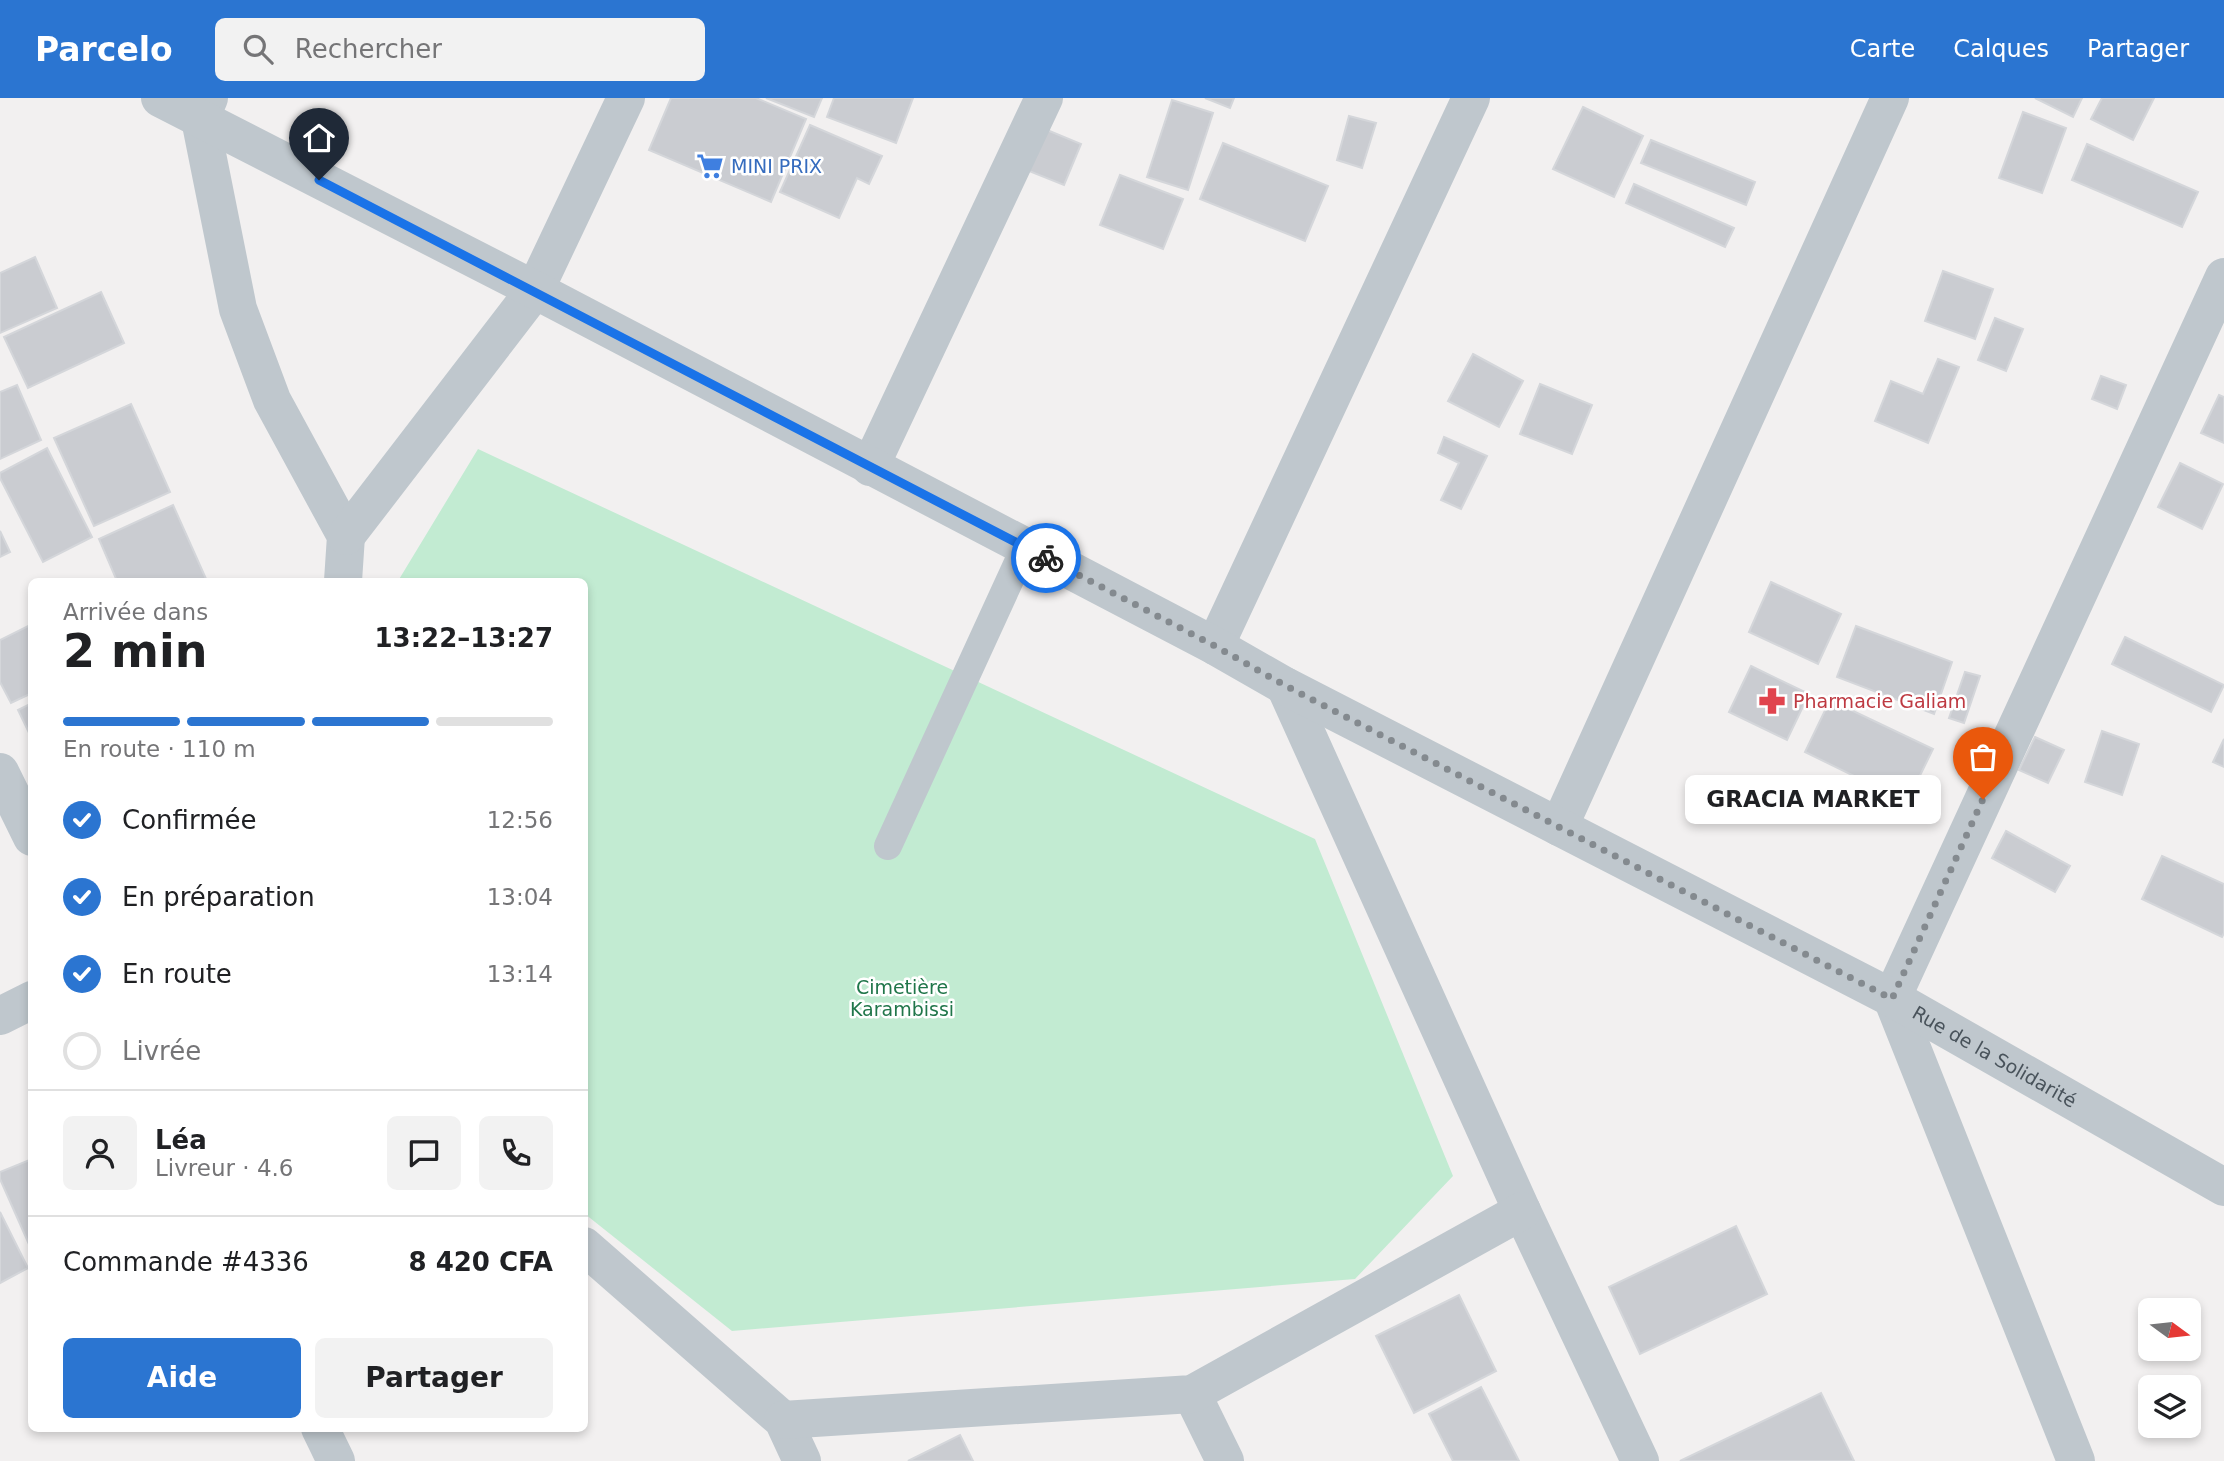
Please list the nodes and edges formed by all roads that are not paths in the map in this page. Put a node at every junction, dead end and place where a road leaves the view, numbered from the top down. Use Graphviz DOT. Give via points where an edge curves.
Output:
graph roads {
  1 [pos="160,98"];
  2 [pos="626,98"];
  3 [pos="1044,98"];
  4 [pos="1471,98"];
  5 [pos="1890,98"];
  6 [pos="204,108"];
  7 [pos="2224,277"];
  8 [pos="535,290"];
  9 [pos="870,467"];
  10 [pos="346,536"];
  11 [pos="1025,547"];
  12 [pos="343,578"];
  13 [pos="1215,646"];
  14 [pos="1286,686"];
  15 [pos="0,772"];
  16 [pos="1559,827"];
  17 [pos="28,829"];
  18 [pos="888,846"];
  19 [pos="1892,999"];
  20 [pos="28,1002"];
  21 [pos="0,1016"];
  22 [pos="2224,1187"];
  23 [pos="1522,1211"];
  24 [pos="588,1249"];
  25 [pos="1192,1394"];
  26 [pos="783,1420"];
  27 [pos="322,1432"];
  28 [pos="336,1461"];
  29 [pos="802,1461"];
  30 [pos="1225,1461"];
  31 [pos="1640,1461"];
  32 [pos="2076,1461"];
  1 -- 6 [label="street, Rue de la Solidarité"];
  2 -- 8 [label="street"];
  3 -- 9 [label="street"];
  4 -- 13 [label="street"];
  5 -- 16 [label="street"];
  6 -- 8 [label="street, Rue de la Solidarité"];
  6 -- 10 [label="street" via="238,309 272,400"];
  7 -- 19 [label="street"];
  8 -- 9 [label="street, Rue de la Solidarité"];
  8 -- 10 [label="street"];
  9 -- 11 [label="street, Rue de la Solidarité"];
  10 -- 12 [label="street"];
  11 -- 13 [label="street, Rue de la Solidarité"];
  11 -- 18 [label="lane"];
  13 -- 14 [label="street, Rue de la Solidarité"];
  14 -- 16 [label="street, Rue de la Solidarité"];
  14 -- 23 [label="street"];
  15 -- 17 [label="street"];
  16 -- 19 [label="street, Rue de la Solidarité"];
  19 -- 22 [label="street, Rue de la Solidarité"];
  19 -- 32 [label="street"];
  20 -- 21 [label="street"];
  23 -- 25 [label="street"];
  23 -- 31 [label="street"];
  24 -- 26 [label="street"];
  25 -- 26 [label="street"];
  25 -- 30 [label="street"];
  26 -- 29 [label="street"];
  27 -- 28 [label="street"];
}
